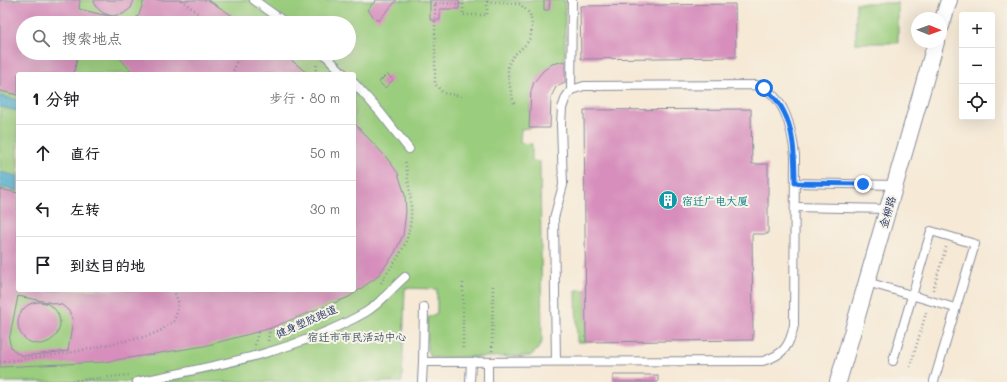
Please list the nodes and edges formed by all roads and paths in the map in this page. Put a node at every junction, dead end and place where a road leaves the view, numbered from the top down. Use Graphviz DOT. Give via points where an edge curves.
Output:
graph roads {
  1 [pos="181,0"];
  2 [pos="254,0"];
  3 [pos="572,0"];
  4 [pos="949,0"];
  5 [pos="487,1"];
  6 [pos="463,2"];
  7 [pos="945,12"];
  8 [pos="201,16"];
  9 [pos="276,16"];
  10 [pos="934,48"];
  11 [pos="237,60"];
  12 [pos="330,60"];
  13 [pos="233,72"];
  14 [pos="342,72"];
  15 [pos="356,86"];
  16 [pos="571,90"];
  17 [pos="460,96"];
  18 [pos="514,104"];
  19 [pos="409,149"];
  20 [pos="404,157"];
  21 [pos="795,183"];
  22 [pos="895,185"];
  23 [pos="795,207"];
  24 [pos="888,209"];
  25 [pos="405,277"];
  26 [pos="867,282"];
  27 [pos="463,283"];
  28 [pos="493,283"];
  29 [pos="379,286"];
  30 [pos="175,292"];
  31 [pos="912,296"];
  32 [pos="424,307"];
  33 [pos="956,308"];
  34 [pos="893,360"];
  35 [pos="556,361"];
  36 [pos="0,362"];
  37 [pos="422,362"];
  38 [pos="467,362"];
  39 [pos="490,362"];
  40 [pos="130,375"];
  41 [pos="934,381"];
  42 [pos="60,382"];
  43 [pos="137,382"];
  44 [pos="422,382"];
  45 [pos="470,382"];
  46 [pos="488,382"];
  47 [pos="838,382"];
  1 -- 8 [label="path"];
  2 -- 9 [label="lane"];
  3 -- 16 [label="lane"];
  4 -- 7 [label="street"];
  5 -- 6 [label="path" via="487,15 463,15"];
  5 -- 18 [label="path" via="520,4 530,14 532,33 508,68"];
  6 -- 17 [label="path" via="435,3 436,84 443,92"];
  10 -- 22 [label="street, 金柳路"];
  11 -- 13 [label="path"];
  12 -- 14 [label="lane"];
  15 -- 19 [label="lane"];
  16 -- 21 [label="lane" via="584,86 748,85 764,88 778,101 787,120 793,140"];
  16 -- 35 [label="lane" via="562,108 560,124 563,186 554,218"];
  20 -- 29 [label="path" via="412,220 402,250"];
  21 -- 22 [label="lane"];
  21 -- 23 [label="lane"];
  22 -- 24 [label="street, 金柳路"];
  23 -- 24 [label="lane"];
  23 -- 35 [label="lane" via="794,325 790,340 776,358 763,361"];
  24 -- 26 [label="street, 金柳路"];
  25 -- 43 [label="lane" via="367,311 304,340 224,364"];
  26 -- 31 [label="lane"];
  26 -- 47 [label="street, 金柳路"];
  27 -- 38 [label="path"];
  28 -- 39 [label="path"];
  30 -- 36 [label="path" via="178,311 174,321 148,336 69,353"];
  31 -- 33 [label="lane"];
  31 -- 33 [label="lane" via="931,231 975,244"];
  31 -- 34 [label="lane"];
  32 -- 37 [label="lane"];
  33 -- 41 [label="lane"];
  35 -- 39 [label="lane"];
  37 -- 38 [label="lane"];
  37 -- 44 [label="lane"];
  38 -- 39 [label="lane"];
  38 -- 45 [label="lane"];
  39 -- 46 [label="lane"];
  40 -- 42 [label="path"];
}
